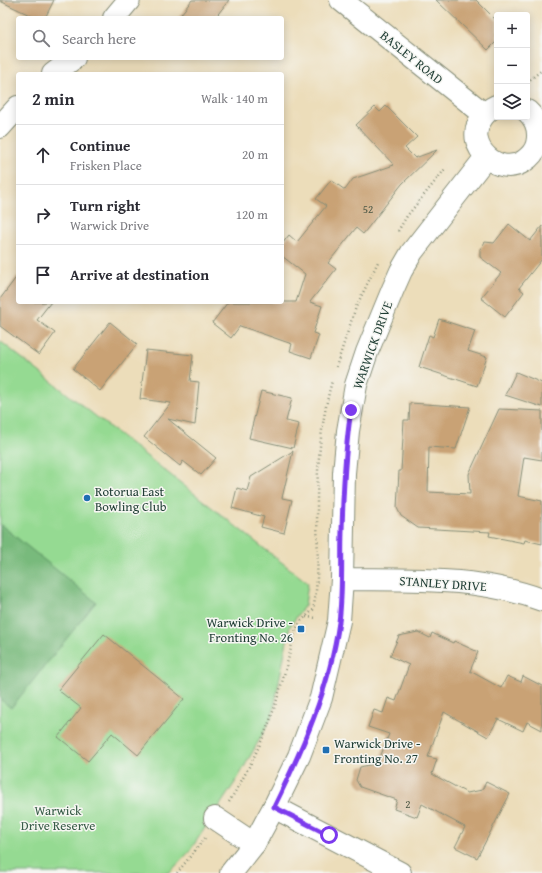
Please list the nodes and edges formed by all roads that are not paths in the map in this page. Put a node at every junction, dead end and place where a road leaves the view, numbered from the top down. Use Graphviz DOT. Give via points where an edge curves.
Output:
graph roads {
  1 [pos="129,0"];
  2 [pos="341,0"];
  3 [pos="116,16"];
  4 [pos="72,60"];
  5 [pos="56,72"];
  6 [pos="16,109"];
  7 [pos="491,110"];
  8 [pos="534,112"];
  9 [pos="0,127"];
  10 [pos="486,157"];
  11 [pos="536,160"];
  12 [pos="342,579"];
  13 [pos="542,600"];
  14 [pos="274,807"];
  15 [pos="215,818"];
  16 [pos="254,844"];
  17 [pos="231,873"];
  18 [pos="400,873"];
  1 -- 3 [label="street"];
  2 -- 7 [label="street, BASLEY ROAD"];
  4 -- 5 [label="street"];
  6 -- 9 [label="street"];
  7 -- 10 [label="street" via="478,124 476,134 478,145"];
  8 -- 11 [label="street" via="539,137"];
  10 -- 11 [label="street" via="501,165 512,166"];
  10 -- 12 [label="street, WARWICK DRIVE" via="412,252 401,271 367,352 356,385 348,431 344,473"];
  12 -- 13 [label="street, STANLEY DRIVE" via="443,580 476,583 506,588"];
  12 -- 14 [label="street, WARWICK DRIVE" via="339,621 322,698 299,756"];
  14 -- 16 [label="street, WARWICK DRIVE"];
  14 -- 18 [label="street"];
  15 -- 16 [label="street"];
  16 -- 17 [label="street, WARWICK DRIVE"];
}
